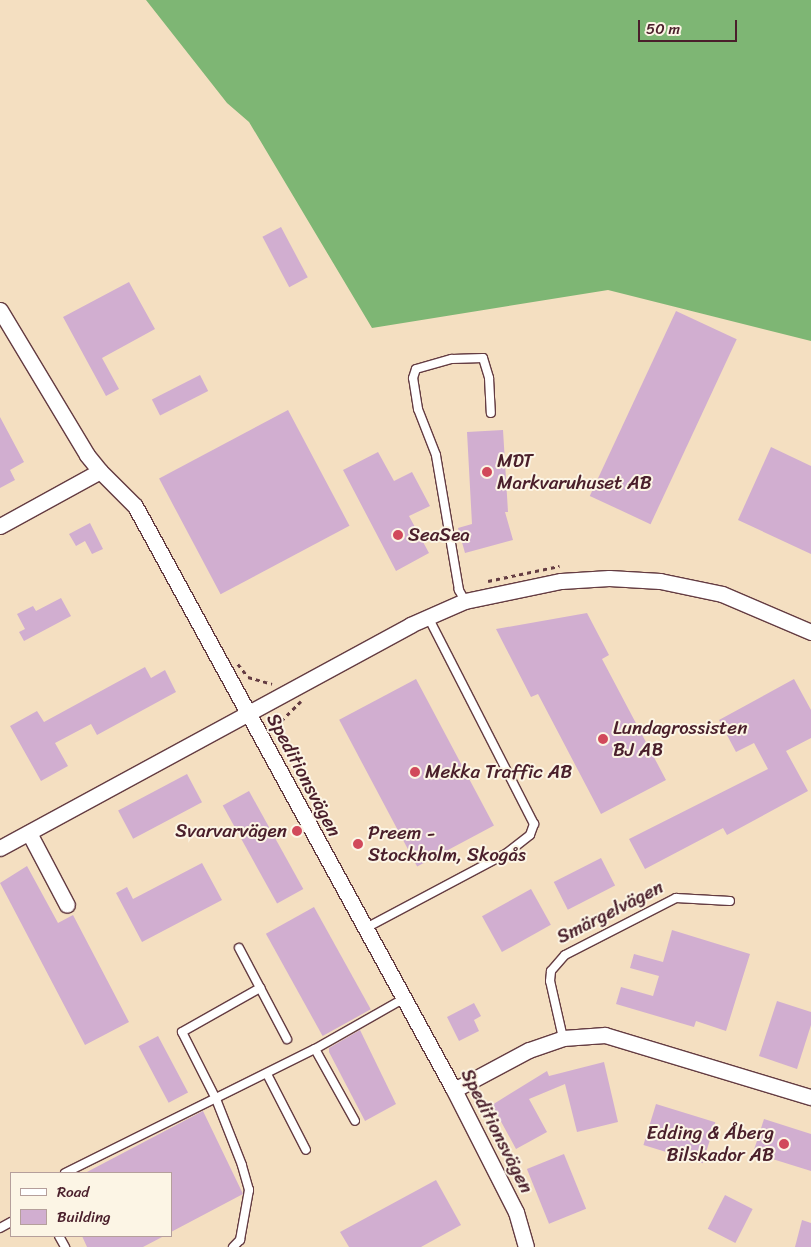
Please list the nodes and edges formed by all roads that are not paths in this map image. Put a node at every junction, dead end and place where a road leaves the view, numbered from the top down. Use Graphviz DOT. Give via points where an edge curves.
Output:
graph roads {
  1 [pos="0,310"];
  2 [pos="491,414"];
  3 [pos="100,471"];
  4 [pos="0,526"];
  5 [pos="465,601"];
  6 [pos="428,617"];
  7 [pos="811,632"];
  8 [pos="249,715"];
  9 [pos="29,833"];
  10 [pos="0,848"];
  11 [pos="730,901"];
  12 [pos="67,905"];
  13 [pos="364,929"];
  14 [pos="239,948"];
  15 [pos="260,988"];
  16 [pos="403,999"];
  17 [pos="563,1038"];
  18 [pos="287,1039"];
  19 [pos="315,1049"];
  20 [pos="267,1074"];
  21 [pos="454,1090"];
  22 [pos="811,1096"];
  23 [pos="216,1099"];
  24 [pos="354,1121"];
  25 [pos="306,1150"];
  26 [pos="67,1172"];
  27 [pos="232,1247"];
  28 [pos="526,1247"];
  1 -- 3 [label="street, Speditionsvägen" via="86,455"];
  2 -- 5 [label="lane" via="490,378 483,358 452,358 416,369 413,378 418,409 436,455 459,590"];
  3 -- 4 [label="street"];
  3 -- 8 [label="street, Speditionsvägen" via="135,506"];
  5 -- 6 [label="street"];
  5 -- 7 [label="street" via="561,581 609,578 660,581 722,594"];
  6 -- 8 [label="street"];
  6 -- 13 [label="lane" via="534,824 530,835 507,853"];
  8 -- 9 [label="street"];
  8 -- 13 [label="street, Speditionsvägen"];
  9 -- 10 [label="street"];
  9 -- 12 [label="street"];
  11 -- 17 [label="lane, Smärgelvägen" via="676,898 565,955 550,971"];
  13 -- 16 [label="street, Speditionsvägen"];
  14 -- 15 [label="lane"];
  15 -- 18 [label="lane"];
  15 -- 23 [label="lane" via="182,1032"];
  16 -- 19 [label="lane"];
  16 -- 21 [label="street, Speditionsvägen"];
  17 -- 21 [label="street" via="529,1050"];
  17 -- 22 [label="street" via="605,1035"];
  19 -- 20 [label="lane"];
  19 -- 24 [label="lane"];
  20 -- 23 [label="lane"];
  20 -- 25 [label="lane"];
  21 -- 28 [label="street, Speditionsvägen" via="516,1212"];
  23 -- 26 [label="lane"];
  23 -- 27 [label="lane" via="242,1165 248,1190 240,1240"];
}
